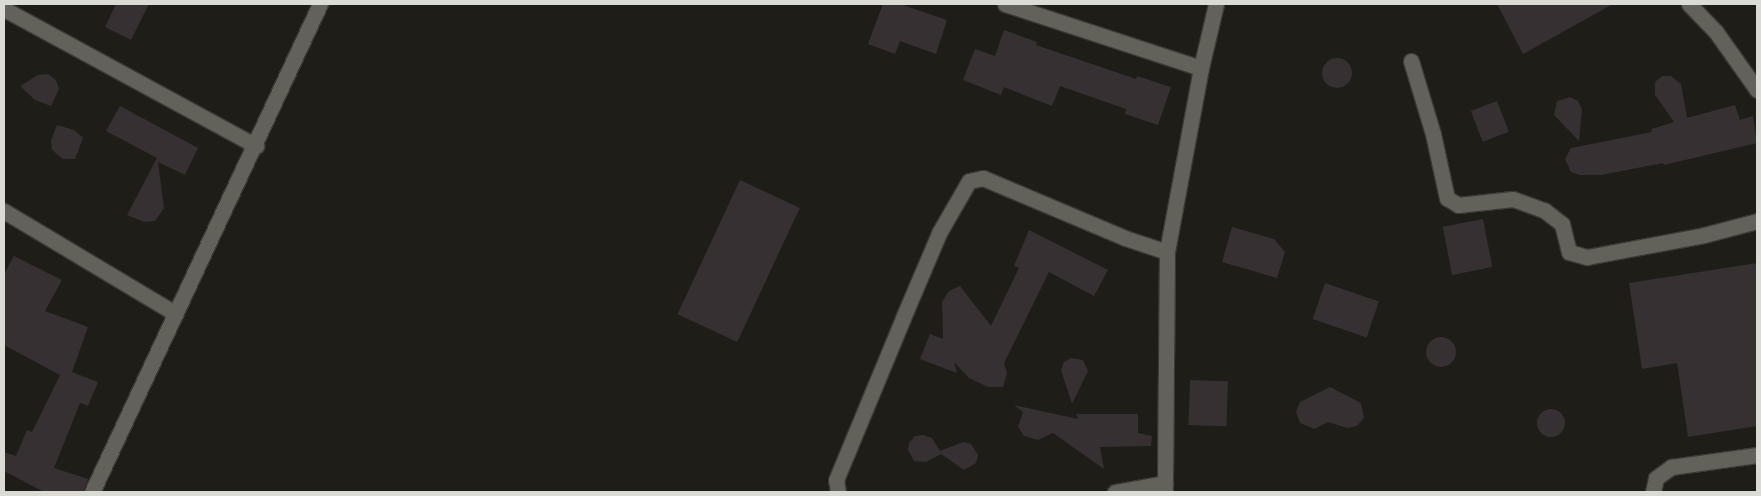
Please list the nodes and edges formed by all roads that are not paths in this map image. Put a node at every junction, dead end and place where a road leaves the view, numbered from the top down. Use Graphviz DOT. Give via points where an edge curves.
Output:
graph roads {
  1 [pos="320,4"];
  2 [pos="1005,4"];
  3 [pos="1216,4"];
  4 [pos="1689,4"];
  5 [pos="4,9"];
  6 [pos="1411,61"];
  7 [pos="1201,68"];
  8 [pos="1757,90"];
  9 [pos="256,146"];
  10 [pos="4,212"];
  11 [pos="1757,221"];
  12 [pos="1167,252"];
  13 [pos="176,314"];
  14 [pos="1757,455"];
  15 [pos="1165,488"];
  16 [pos="92,492"];
  17 [pos="838,492"];
  18 [pos="1115,492"];
  19 [pos="1653,492"];
  1 -- 9 [label="street"];
  2 -- 7 [label="street"];
  3 -- 7 [label="street"];
  4 -- 8 [label="street" via="1716,32"];
  5 -- 9 [label="street"];
  6 -- 11 [label="street" via="1433,134 1447,198 1458,206 1513,199 1544,210 1562,224 1569,252 1586,257 1704,235"];
  7 -- 12 [label="street"];
  9 -- 13 [label="street"];
  10 -- 13 [label="street"];
  12 -- 15 [label="street"];
  12 -- 17 [label="street" via="1125,238 983,178 969,181 939,233 903,318 836,480"];
  13 -- 16 [label="street"];
  14 -- 19 [label="street" via="1671,467 1656,478"];
  15 -- 18 [label="street"];
}
